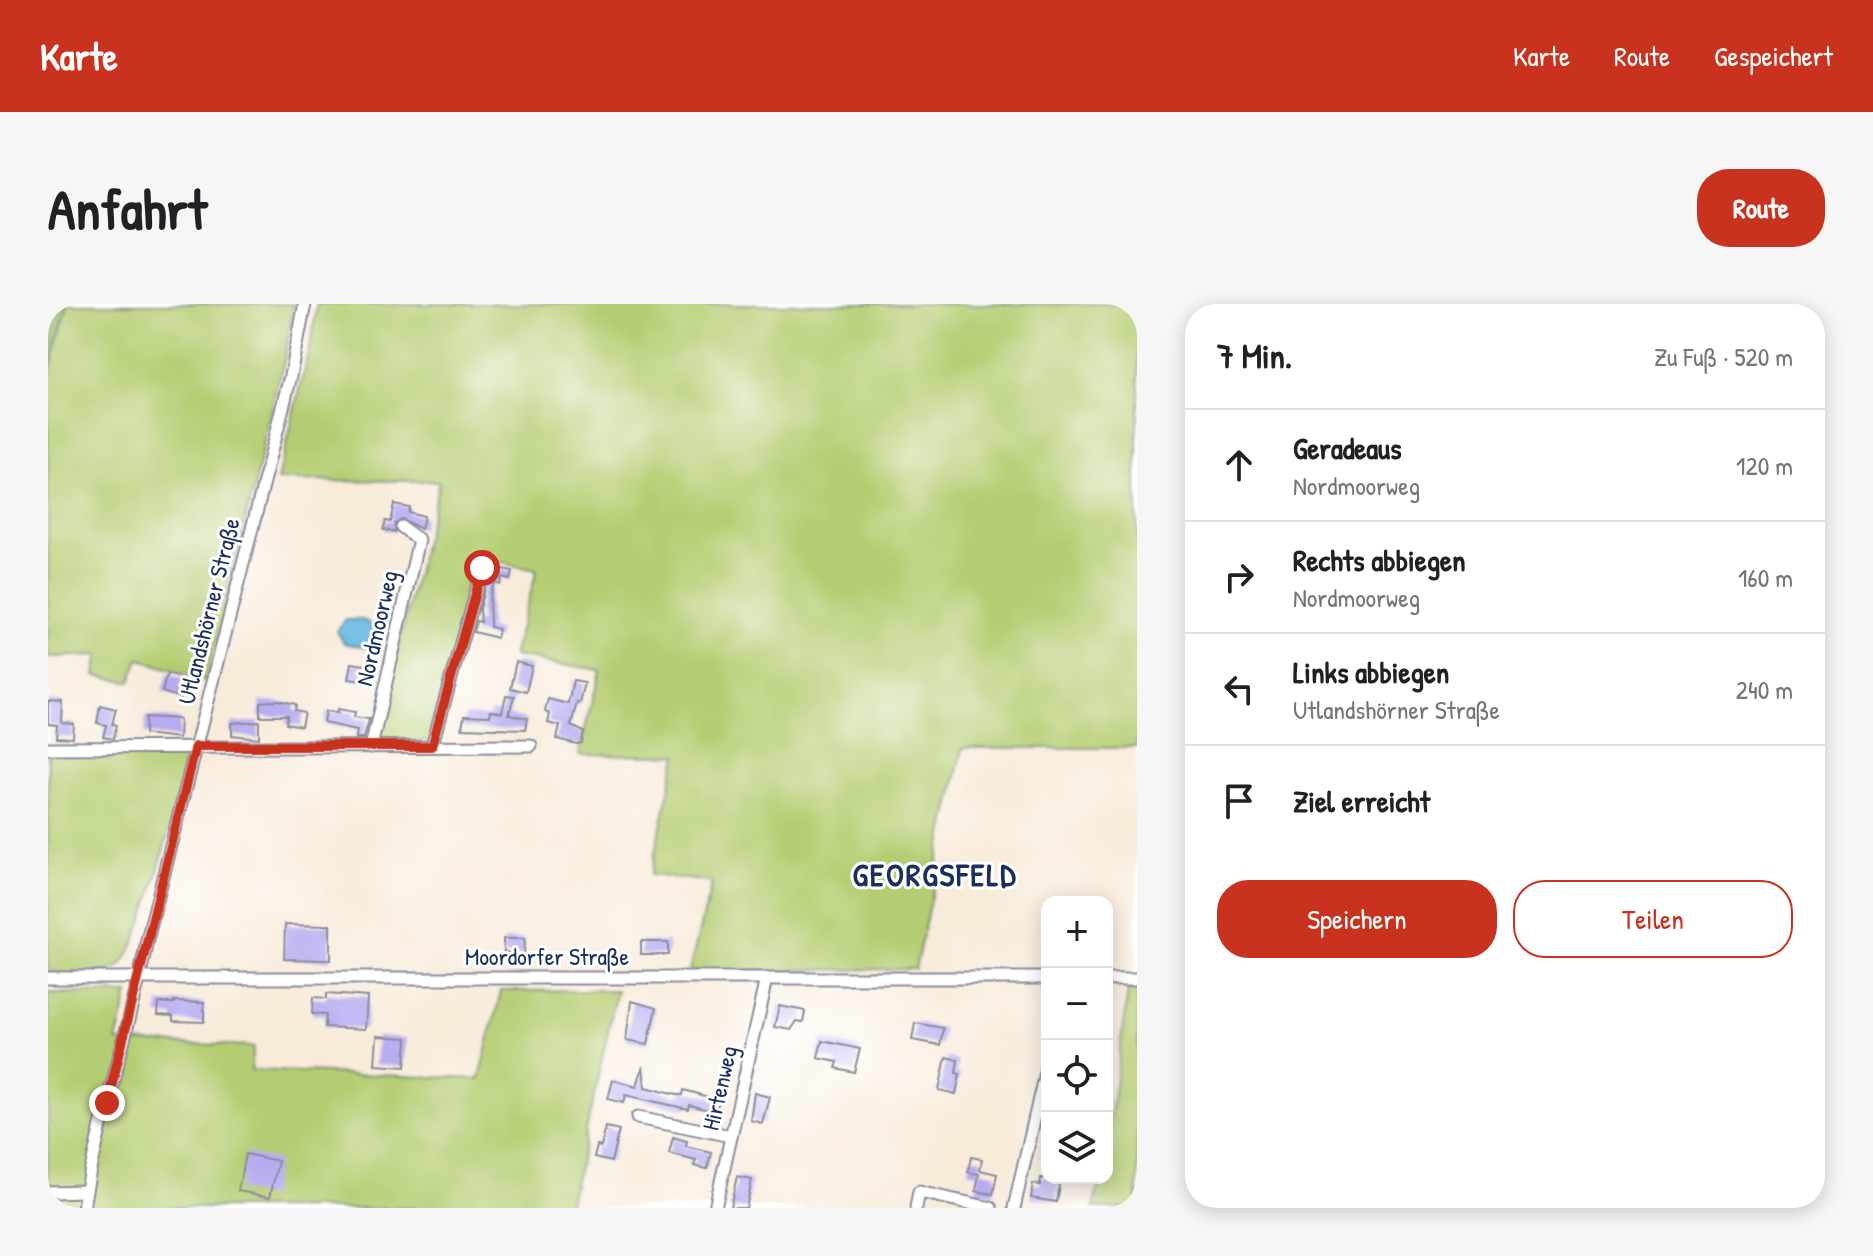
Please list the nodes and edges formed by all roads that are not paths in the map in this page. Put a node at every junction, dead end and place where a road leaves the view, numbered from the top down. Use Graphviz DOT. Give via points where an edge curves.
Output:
graph roads {
  1 [pos="305,304"];
  2 [pos="401,527"];
  3 [pos="482,568"];
  4 [pos="196,746"];
  5 [pos="432,746"];
  6 [pos="531,746"];
  7 [pos="371,747"];
  8 [pos="48,748"];
  9 [pos="48,978"];
  10 [pos="140,978"];
  11 [pos="767,978"];
  12 [pos="1041,978"];
  13 [pos="1113,978"];
  14 [pos="1137,978"];
  15 [pos="1041,1090"];
  16 [pos="638,1117"];
  17 [pos="731,1136"];
  18 [pos="86,1191"];
  19 [pos="48,1192"];
  20 [pos="84,1208"];
  21 [pos="715,1208"];
  22 [pos="916,1208"];
  23 [pos="991,1208"];
  24 [pos="1014,1208"];
  1 -- 4 [label="street, Utlandshörner Straße"];
  2 -- 7 [label="street, Nordmoorweg" via="419,540"];
  3 -- 5 [label="street"];
  4 -- 7 [label="street"];
  4 -- 8 [label="street"];
  4 -- 10 [label="street, Utlandshörner Straße"];
  5 -- 6 [label="street"];
  5 -- 7 [label="street"];
  9 -- 10 [label="street, Moordorfer Straße"];
  10 -- 11 [label="street, Moordorfer Straße"];
  10 -- 18 [label="street, Utlandshörner Straße"];
  11 -- 12 [label="street, Moordorfer Straße"];
  11 -- 17 [label="street, Hirtenweg"];
  13 -- 14 [label="street"];
  15 -- 24 [label="street"];
  16 -- 17 [label="street"];
  17 -- 21 [label="street, Hirtenweg"];
  18 -- 19 [label="street"];
  18 -- 20 [label="street, Utlandshörner Straße"];
  22 -- 23 [label="street" via="919,1192"];
}
